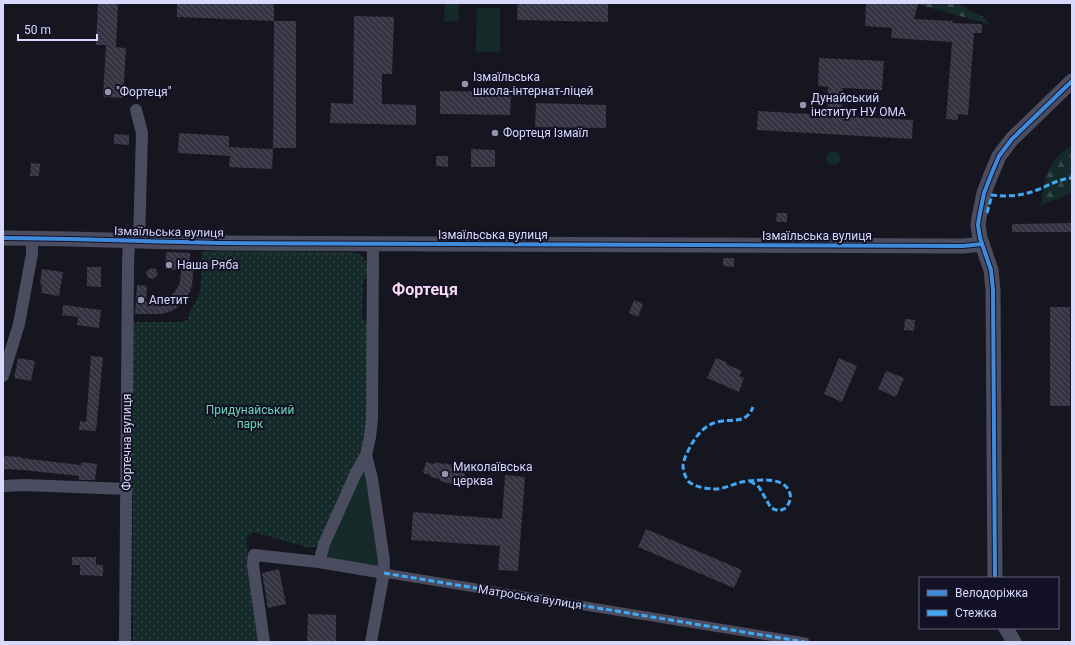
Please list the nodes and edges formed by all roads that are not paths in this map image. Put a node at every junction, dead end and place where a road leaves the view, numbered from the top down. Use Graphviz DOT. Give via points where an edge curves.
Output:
graph roads {
  1 [pos="1072,81"];
  2 [pos="136,110"];
  3 [pos="3,238"];
  4 [pos="32,238"];
  5 [pos="134,241"];
  6 [pos="982,244"];
  7 [pos="373,245"];
  8 [pos="6,356"];
  9 [pos="3,376"];
  10 [pos="366,455"];
  11 [pos="3,486"];
  12 [pos="127,489"];
  13 [pos="319,562"];
  14 [pos="384,573"];
  15 [pos="995,577"];
  16 [pos="1007,629"];
  17 [pos="125,642"];
  18 [pos="264,642"];
  19 [pos="371,642"];
  20 [pos="806,642"];
  21 [pos="1014,642"];
  1 -- 6 [label="street" via="1016,135 999,156 987,184 978,218"];
  2 -- 5 [label="street, Фортечна вулиця" via="142,133"];
  3 -- 4 [label="street, Ізмаїльська вулиця"];
  4 -- 5 [label="street, Ізмаїльська вулиця"];
  4 -- 8 [label="street" via="25,297 19,324"];
  5 -- 7 [label="street, Ізмаїльська вулиця"];
  5 -- 12 [label="street, Фортечна вулиця" via="128,264"];
  6 -- 7 [label="street, Ізмаїльська вулиця"];
  6 -- 15 [label="street" via="993,290"];
  7 -- 10 [label="street" via="372,419"];
  8 -- 9 [label="street"];
  10 -- 13 [label="street" via="324,544"];
  10 -- 14 [label="street" via="372,479"];
  11 -- 12 [label="street"];
  12 -- 17 [label="street, Фортечна вулиця"];
  13 -- 14 [label="street, Матроська вулиця"];
  13 -- 18 [label="street, Матроська вулиця" via="254,555 253,565"];
  14 -- 19 [label="street"];
  14 -- 20 [label="street, Матроська вулиця"];
  16 -- 21 [label="street"];
}
